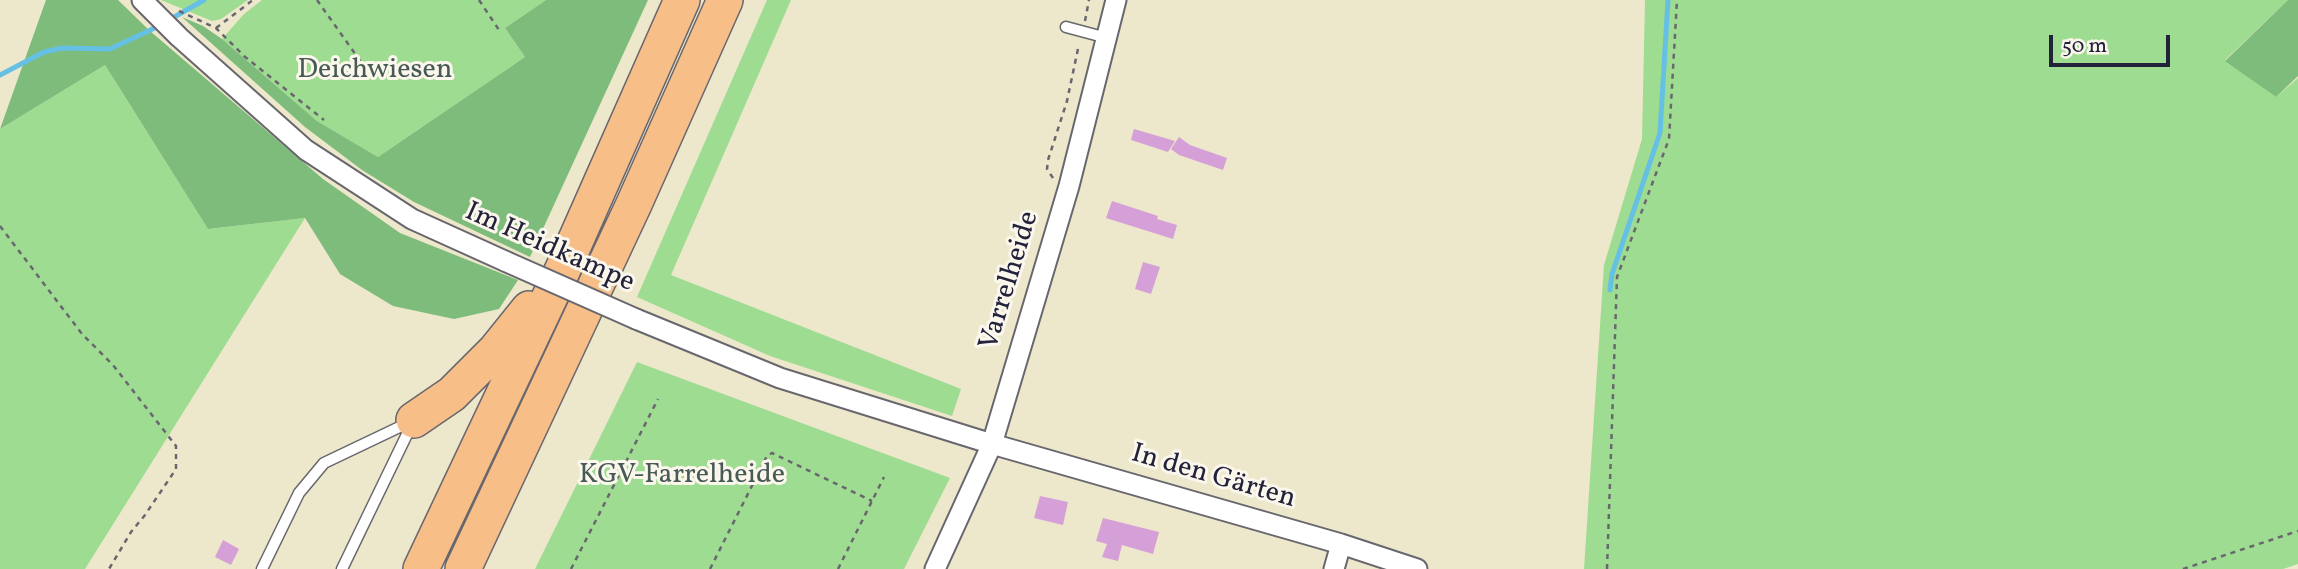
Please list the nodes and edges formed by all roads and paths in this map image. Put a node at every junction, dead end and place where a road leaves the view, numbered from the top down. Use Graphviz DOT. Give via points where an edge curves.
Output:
graph roads {
  1 [pos="253,0"];
  2 [pos="317,0"];
  3 [pos="479,0"];
  4 [pos="682,0"];
  5 [pos="724,0"];
  6 [pos="1089,0"];
  7 [pos="1116,0"];
  8 [pos="1676,0"];
  9 [pos="148,5"];
  10 [pos="176,10"];
  11 [pos="1066,27"];
  12 [pos="216,28"];
  13 [pos="499,30"];
  14 [pos="1082,31"];
  15 [pos="1107,38"];
  16 [pos="373,79"];
  17 [pos="324,120"];
  18 [pos="1069,186"];
  19 [pos="0,226"];
  20 [pos="563,269"];
  21 [pos="658,399"];
  22 [pos="414,420"];
  23 [pos="992,444"];
  24 [pos="884,477"];
  25 [pos="872,501"];
  26 [pos="2298,531"];
  27 [pos="1341,544"];
  28 [pos="109,569"];
  29 [pos="262,569"];
  30 [pos="342,569"];
  31 [pos="421,569"];
  32 [pos="463,569"];
  33 [pos="572,569"];
  34 [pos="710,569"];
  35 [pos="838,569"];
  36 [pos="935,569"];
  37 [pos="1334,569"];
  38 [pos="1418,569"];
  39 [pos="1606,569"];
  40 [pos="2183,569"];
  1 -- 12 [label="path"];
  2 -- 16 [label="path"];
  3 -- 13 [label="path"];
  4 -- 20 [label="highway"];
  5 -- 32 [label="highway" via="629,216"];
  6 -- 14 [label="path"];
  7 -- 15 [label="street, Varrelheide"];
  8 -- 39 [label="path" via="1669,139 1617,277"];
  9 -- 23 [label="street, Im Heidkampe, bridge" via="306,150 412,219 780,378"];
  10 -- 12 [label="path"];
  11 -- 14 [label="lane"];
  12 -- 17 [label="path"];
  14 -- 15 [label="lane"];
  14 -- 18 [label="path" via="1047,169 1056,182"];
  15 -- 18 [label="street, Varrelheide"];
  18 -- 23 [label="street, Varrelheide"];
  19 -- 28 [label="path" via="176,446 176,469"];
  20 -- 22 [label="highway" via="496,350 452,394"];
  20 -- 31 [label="highway"];
  21 -- 33 [label="path"];
  22 -- 29 [label="lane" via="324,463 299,493"];
  22 -- 30 [label="lane"];
  23 -- 27 [label="street, In den Gärten"];
  23 -- 36 [label="street, Varrelheide"];
  24 -- 25 [label="path"];
  25 -- 34 [label="path" via="772,453"];
  25 -- 35 [label="path"];
  26 -- 40 [label="path"];
  27 -- 37 [label="street"];
  27 -- 38 [label="street, In den Gärten"];
}
